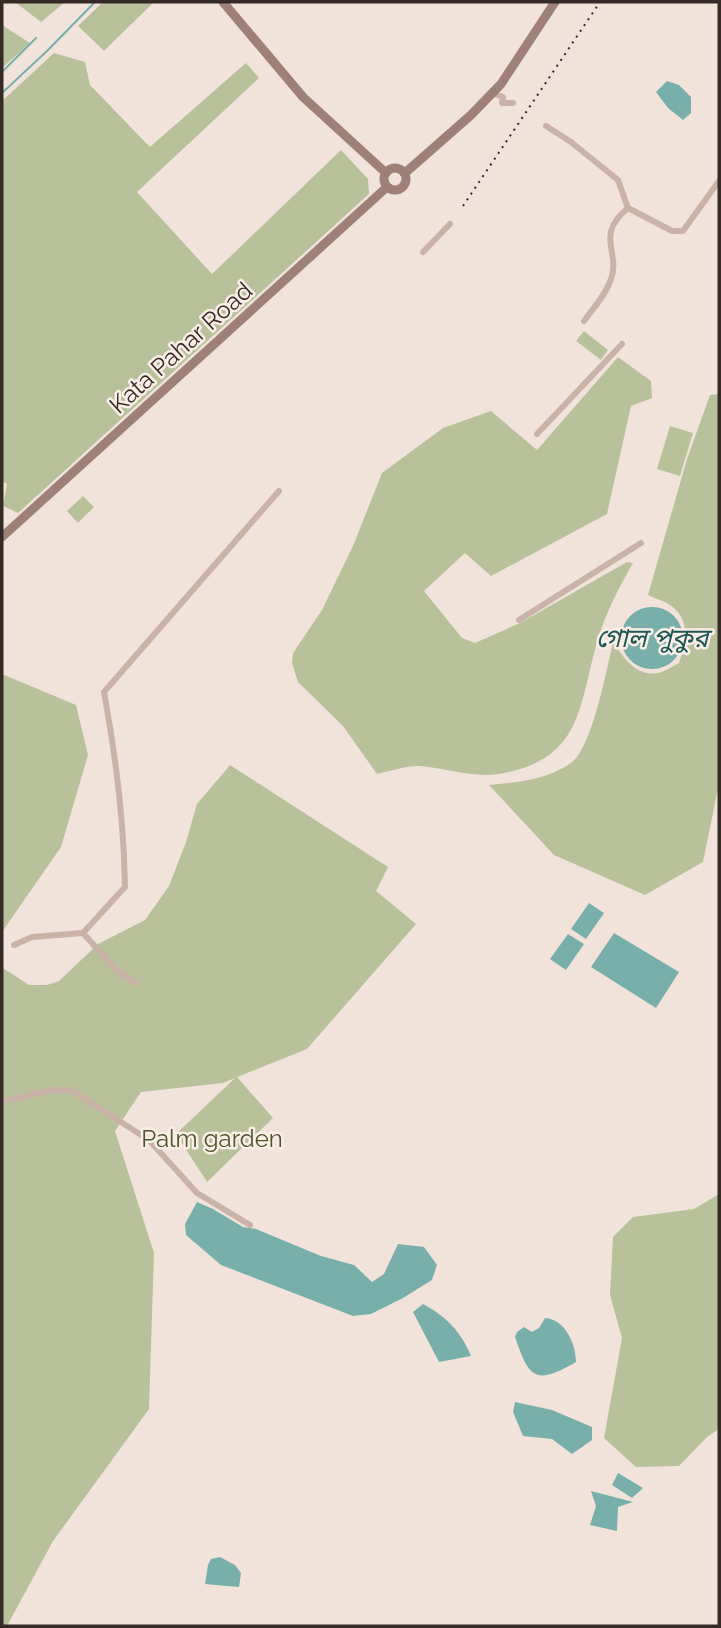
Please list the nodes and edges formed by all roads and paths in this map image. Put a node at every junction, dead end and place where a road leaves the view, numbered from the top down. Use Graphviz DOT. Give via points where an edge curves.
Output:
graph roads {
  1 [pos="223,2"];
  2 [pos="555,2"];
  3 [pos="492,93"];
  4 [pos="513,103"];
  5 [pos="546,126"];
  6 [pos="386,173"];
  7 [pos="405,173"];
  8 [pos="719,181"];
  9 [pos="387,187"];
  10 [pos="377,196"];
  11 [pos="628,208"];
  12 [pos="450,223"];
  13 [pos="423,252"];
  14 [pos="584,321"];
  15 [pos="622,344"];
  16 [pos="184,371"];
  17 [pos="537,434"];
  18 [pos="279,491"];
  19 [pos="2,537"];
  20 [pos="641,543"];
  21 [pos="519,620"];
  22 [pos="83,933"];
  23 [pos="14,945"];
  24 [pos="136,983"];
  25 [pos="2,1101"];
  26 [pos="250,1225"];
  1 -- 6 [label="street" via="303,96"];
  2 -- 3 [label="street"];
  3 -- 4 [label="street" via="503,97 502,103"];
  3 -- 7 [label="street"];
  5 -- 11 [label="street" via="618,180"];
  6 -- 7 [label="street" via="396,168"];
  6 -- 9 [label="street"];
  7 -- 9 [label="street" via="403,187"];
  8 -- 11 [label="street" via="683,231"];
  9 -- 16 [label="street, Kata Pahar Road"];
  10 -- 16 [label="street, Kata Pahar Road"];
  11 -- 14 [label="street" via="609,239 612,278"];
  12 -- 13 [label="street"];
  15 -- 17 [label="street"];
  16 -- 19 [label="street, Kata Pahar Road"];
  18 -- 22 [label="street" via="104,692 116,756 125,887"];
  20 -- 21 [label="street"];
  22 -- 23 [label="street" via="32,937"];
  22 -- 24 [label="street" via="116,971"];
  25 -- 26 [label="street" via="71,1090 149,1140 197,1193"];
}
